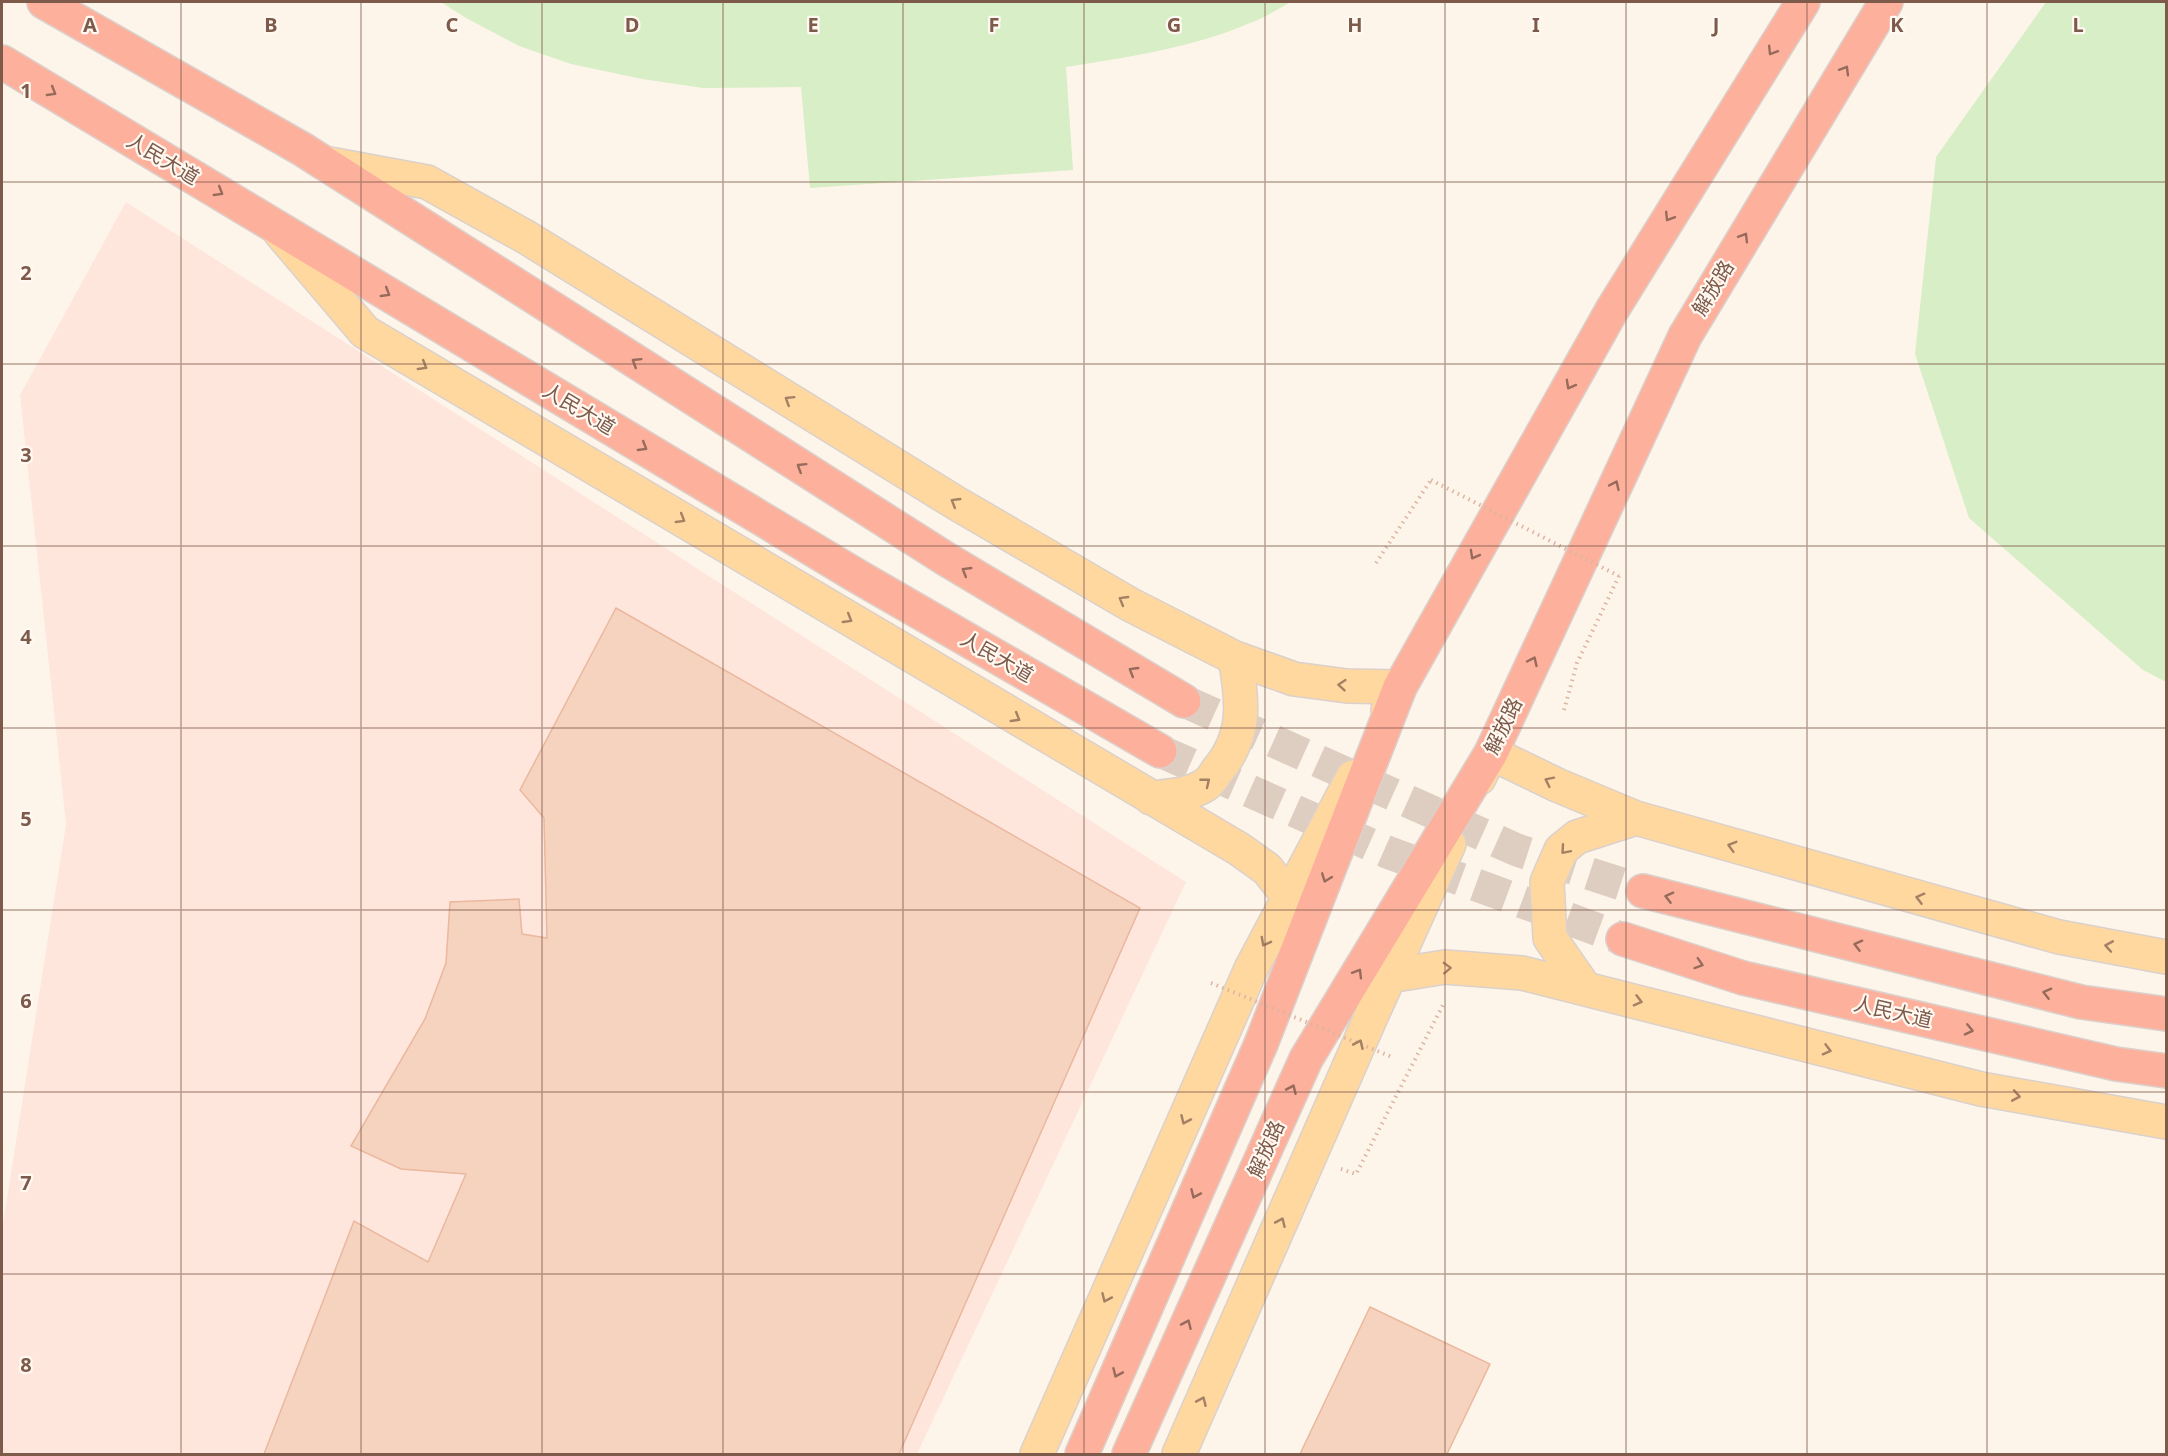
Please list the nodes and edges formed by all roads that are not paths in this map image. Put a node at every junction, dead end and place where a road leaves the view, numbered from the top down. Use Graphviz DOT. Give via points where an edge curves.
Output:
graph roads {
  1 [pos="44,2"];
  2 [pos="1803,2"];
  3 [pos="1886,2"];
  4 [pos="5,64"];
  5 [pos="322,162"];
  6 [pos="275,226"];
  7 [pos="1234,658"];
  8 [pos="1400,687"];
  9 [pos="1184,700"];
  10 [pos="1160,751"];
  11 [pos="1491,753"];
  12 [pos="1151,798"];
  13 [pos="1636,818"];
  14 [pos="1643,891"];
  15 [pos="1289,897"];
  16 [pos="1623,939"];
  17 [pos="2166,957"];
  18 [pos="1389,976"];
  19 [pos="1584,987"];
  20 [pos="2166,1014"];
  21 [pos="2166,1071"];
  22 [pos="2166,1122"];
  23 [pos="1037,1455"];
  24 [pos="1082,1455"];
  25 [pos="1129,1455"];
  26 [pos="1179,1455"];
  1 -- 5 [label="highway"];
  2 -- 8 [label="highway, one-way" via="1612,310"];
  11 -- 3 [label="highway, 解放路, one-way" via="1685,336"];
  4 -- 6 [label="highway, 人民大道, one-way"];
  7 -- 5 [label="main road, one-way" via="1131,605 956,503 526,237 427,182"];
  9 -- 5 [label="highway, one-way" via="946,559"];
  6 -- 10 [label="highway, 人民大道, one-way" via="857,576"];
  6 -- 12 [label="main road, one-way" via="365,332"];
  8 -- 7 [label="main road, one-way" via="1294,679"];
  12 -- 7 [label="main road, one-way" via="1181,795 1206,785 1227,759 1236,741 1242,709"];
  8 -- 15 [label="main road"];
  8 -- 24 [label="highway, one-way" via="1261,1044"];
  13 -- 11 [label="main road, one-way"];
  11 -- 18 [label="main road"];
  25 -- 11 [label="highway, 解放路, one-way" via="1306,1059"];
  12 -- 15 [label="main road" via="1267,869"];
  17 -- 13 [label="main road, one-way" via="2059,937"];
  13 -- 19 [label="main road, one-way" via="1577,837 1561,850 1547,882 1550,938"];
  20 -- 14 [label="highway, one-way" via="2081,1002"];
  15 -- 23 [label="main road, one-way" via="1251,969"];
  16 -- 21 [label="highway, 人民大道, one-way" via="1743,978 2116,1064"];
  18 -- 19 [label="main road, one-way" via="1445,967 1522,973"];
  26 -- 18 [label="main road, one-way"];
  19 -- 22 [label="main road, one-way" via="1981,1089"];
}
